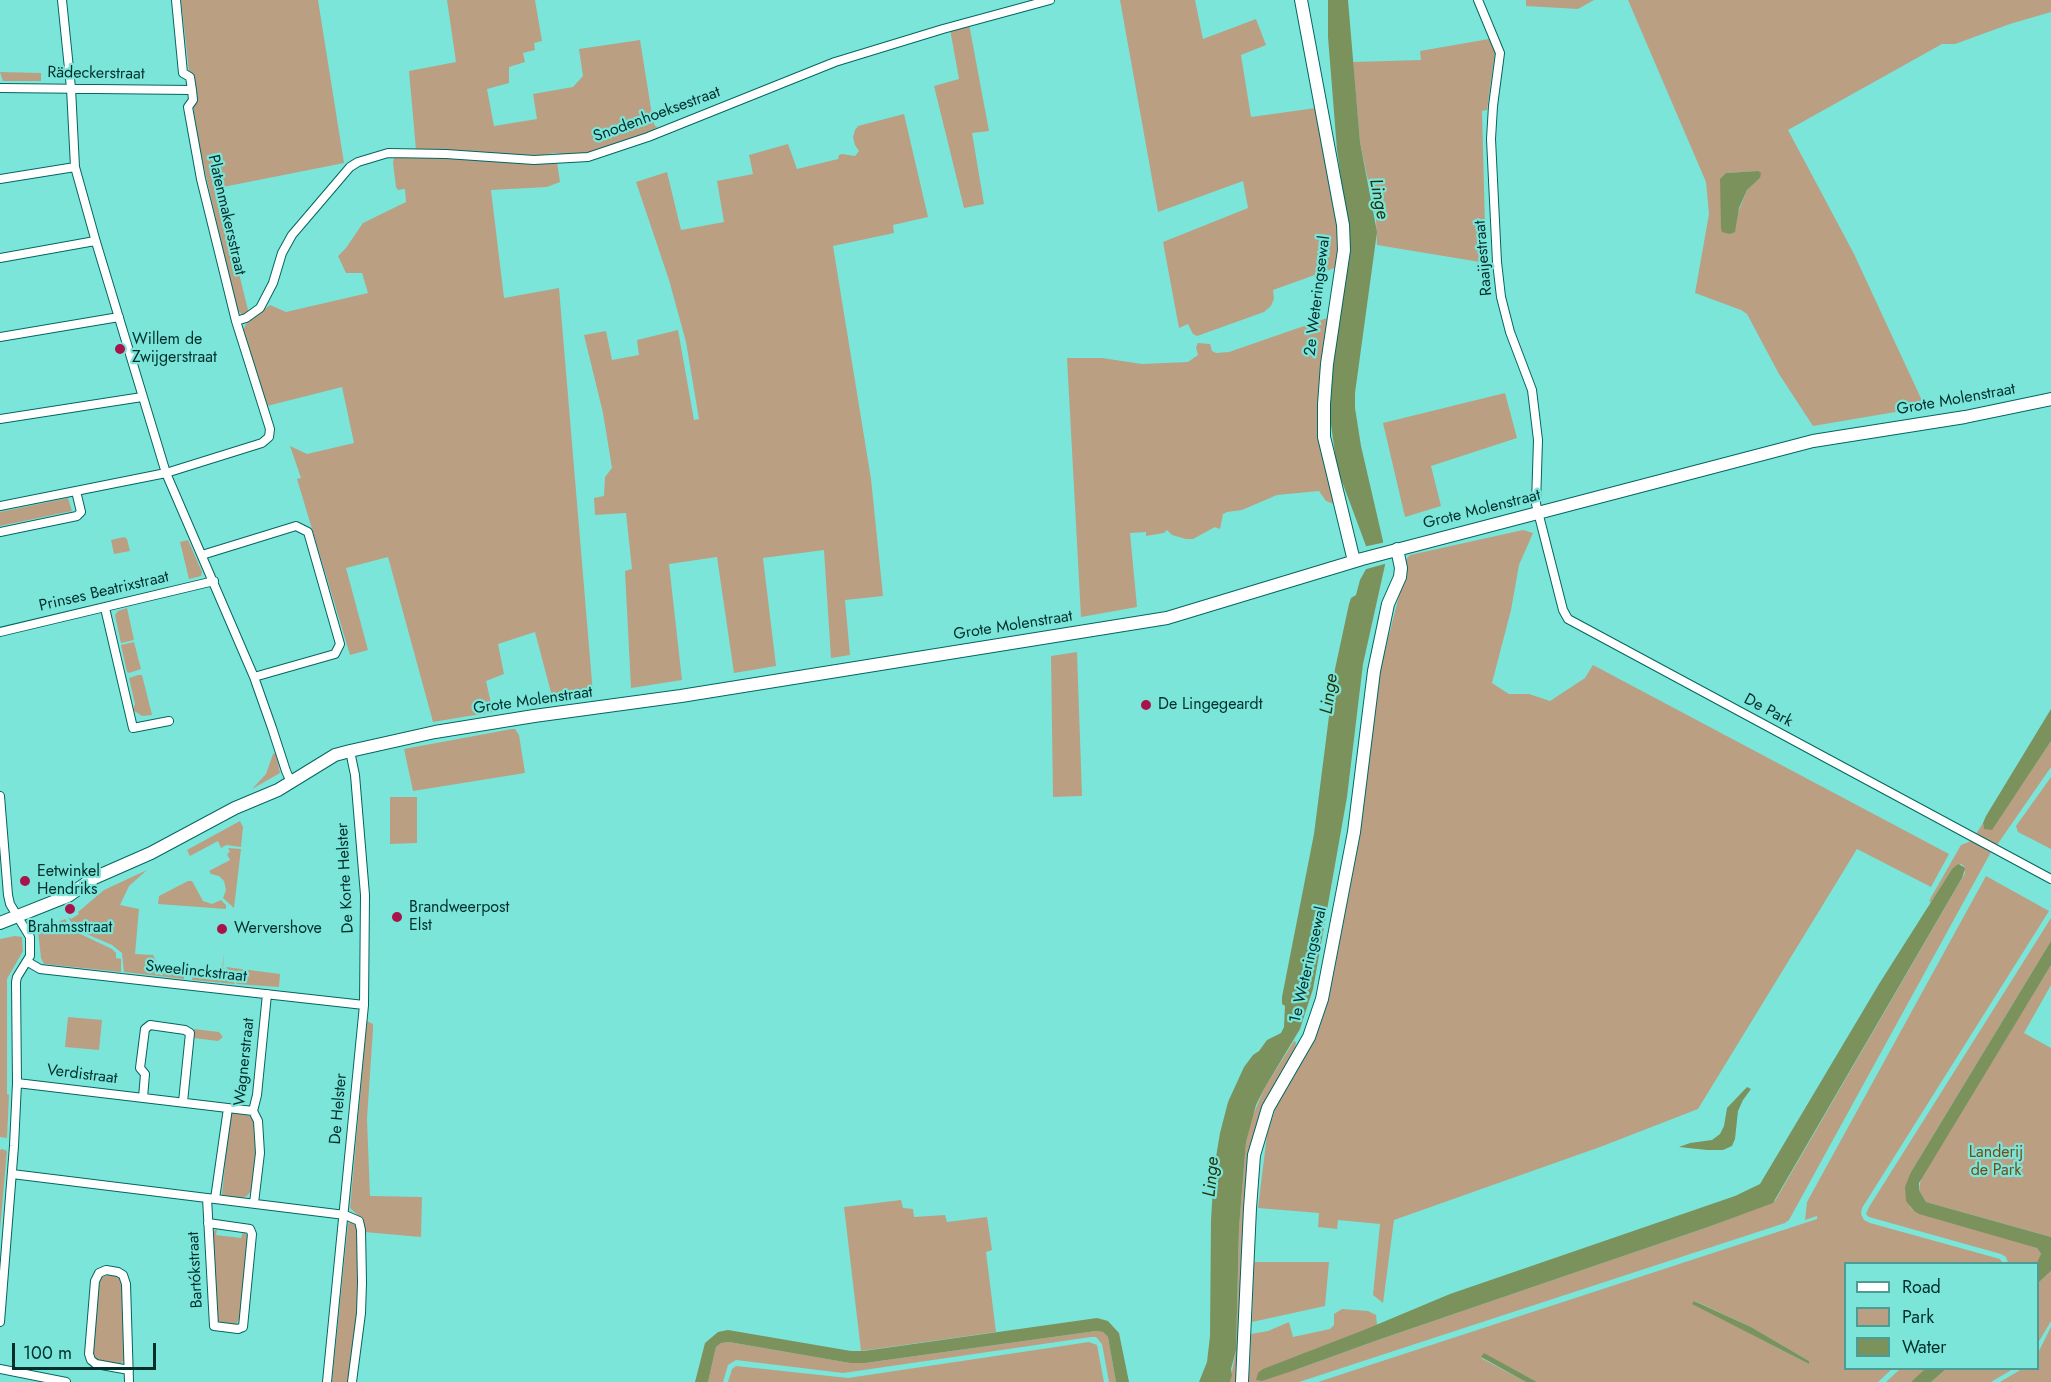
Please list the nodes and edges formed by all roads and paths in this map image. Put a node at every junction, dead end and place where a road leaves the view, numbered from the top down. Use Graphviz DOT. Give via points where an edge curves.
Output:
graph roads {
  1 [pos="62,0"];
  2 [pos="176,0"];
  3 [pos="1050,0"];
  4 [pos="1301,0"];
  5 [pos="1478,0"];
  6 [pos="0,88"];
  7 [pos="70,88"];
  8 [pos="192,90"];
  9 [pos="75,167"];
  10 [pos="0,179"];
  11 [pos="95,241"];
  12 [pos="0,258"];
  13 [pos="118,317"];
  14 [pos="236,321"];
  15 [pos="0,337"];
  16 [pos="142,397"];
  17 [pos="2051,399"];
  18 [pos="0,419"];
  19 [pos="166,473"];
  20 [pos="76,491"];
  21 [pos="0,506"];
  22 [pos="1538,514"];
  23 [pos="0,532"];
  24 [pos="1392,551"];
  25 [pos="202,555"];
  26 [pos="1358,560"];
  27 [pos="214,581"];
  28 [pos="105,608"];
  29 [pos="0,632"];
  30 [pos="254,677"];
  31 [pos="169,721"];
  32 [pos="350,751"];
  33 [pos="291,782"];
  34 [pos="0,796"];
  35 [pos="2051,879"];
  36 [pos="17,916"];
  37 [pos="0,923"];
  38 [pos="28,962"];
  39 [pos="267,994"];
  40 [pos="364,1005"];
  41 [pos="17,1083"];
  42 [pos="143,1098"];
  43 [pos="183,1102"];
  44 [pos="228,1108"];
  45 [pos="253,1111"];
  46 [pos="12,1174"];
  47 [pos="211,1198"];
  48 [pos="254,1203"];
  49 [pos="345,1215"];
  50 [pos="208,1223"];
  51 [pos="3,1247"];
  52 [pos="0,1322"];
  53 [pos="0,1369"];
  54 [pos="129,1370"];
  55 [pos="66,1382"];
  56 [pos="129,1382"];
  57 [pos="327,1382"];
  58 [pos="352,1382"];
  59 [pos="1242,1382"];
  1 -- 7 [label="street"];
  2 -- 8 [label="street, Platenmakersstraat" via="183,73 190,77"];
  3 -- 14 [label="street, Snodenhoeksestraat" via="835,62 588,157 534,160 388,153 358,162 292,235 260,308"];
  4 -- 26 [label="street, 2e Weteringsewal" via="1343,225 1344,250 1323,404 1324,437"];
  5 -- 22 [label="street, Raaijestraat" via="1500,53 1491,139 1497,262 1510,332 1536,410"];
  6 -- 7 [label="street, Rädeckerstraat"];
  7 -- 8 [label="street, Rädeckerstraat"];
  7 -- 9 [label="street"];
  8 -- 14 [label="street, Platenmakersstraat" via="193,100 188,107 201,179"];
  9 -- 10 [label="street"];
  9 -- 11 [label="street"];
  11 -- 12 [label="street"];
  11 -- 13 [label="street"];
  13 -- 15 [label="street"];
  13 -- 16 [label="street"];
  14 -- 19 [label="street, Platenmakersstraat" via="270,429 269,437 262,443"];
  16 -- 18 [label="street"];
  16 -- 19 [label="street"];
  17 -- 22 [label="street, Grote Molenstraat" via="1813,441"];
  19 -- 20 [label="street"];
  19 -- 25 [label="street"];
  20 -- 21 [label="street"];
  20 -- 23 [label="street" via="81,512 77,516"];
  22 -- 24 [label="street, Grote Molenstraat"];
  22 -- 35 [label="street, De Park" via="1568,619"];
  24 -- 26 [label="street, Grote Molenstraat"];
  24 -- 59 [label="street, 1e Weteringsewal" via="1401,568 1400,577 1388,604 1374,671 1354,832 1322,999 1309,1037 1268,1108 1254,1155"];
  25 -- 27 [label="street"];
  25 -- 30 [label="street" via="296,526 308,532 340,644 335,654"];
  26 -- 32 [label="street, Grote Molenstraat" via="1167,618 435,732"];
  27 -- 28 [label="street, Prinses Beatrixstraat"];
  27 -- 30 [label="street"];
  28 -- 29 [label="street, Prinses Beatrixstraat"];
  28 -- 31 [label="street" via="133,728"];
  30 -- 33 [label="street"];
  32 -- 33 [label="street, Grote Molenstraat" via="335,755"];
  32 -- 40 [label="street, De Korte Helster" via="365,895"];
  33 -- 36 [label="street, Grote Molenstraat" via="94,878 68,896"];
  34 -- 36 [label="street" via="8,895"];
  36 -- 37 [label="street, Grote Molenstraat"];
  36 -- 38 [label="street" via="30,937"];
  38 -- 39 [label="street, Sweelinckstraat" via="40,969"];
  38 -- 41 [label="street" via="17,977"];
  39 -- 40 [label="street, Sweelinckstraat"];
  39 -- 45 [label="street, Wagnerstraat"];
  40 -- 49 [label="street, De Helster"];
  41 -- 42 [label="street, Verdistraat"];
  41 -- 46 [label="street"];
  42 -- 43 [label="street, Verdistraat"];
  42 -- 43 [label="street, Verdistraat" via="145,1074 140,1068 144,1029 150,1025 190,1034"];
  43 -- 44 [label="street, Verdistraat"];
  44 -- 45 [label="street, Verdistraat"];
  44 -- 47 [label="street, Wagnerstraat"];
  45 -- 48 [label="street, Wagnerstraat" via="258,1121 260,1154"];
  46 -- 47 [label="street"];
  46 -- 51 [label="street"];
  47 -- 48 [label="street"];
  47 -- 50 [label="street, Bartókstraat"];
  48 -- 49 [label="street"];
  49 -- 57 [label="street, De Helster"];
  49 -- 58 [label="street" via="359,1221 361,1230 361,1313"];
  50 -- 50 [label="street, Bartókstraat" via="213,1326 238,1329 243,1327 251,1231"];
  51 -- 52 [label="street"];
  53 -- 55 [label="street"];
  54 -- 54 [label="street" via="126,1284 123,1275 106,1270 95,1281 89,1354 96,1364"];
  54 -- 56 [label="street"];
}
